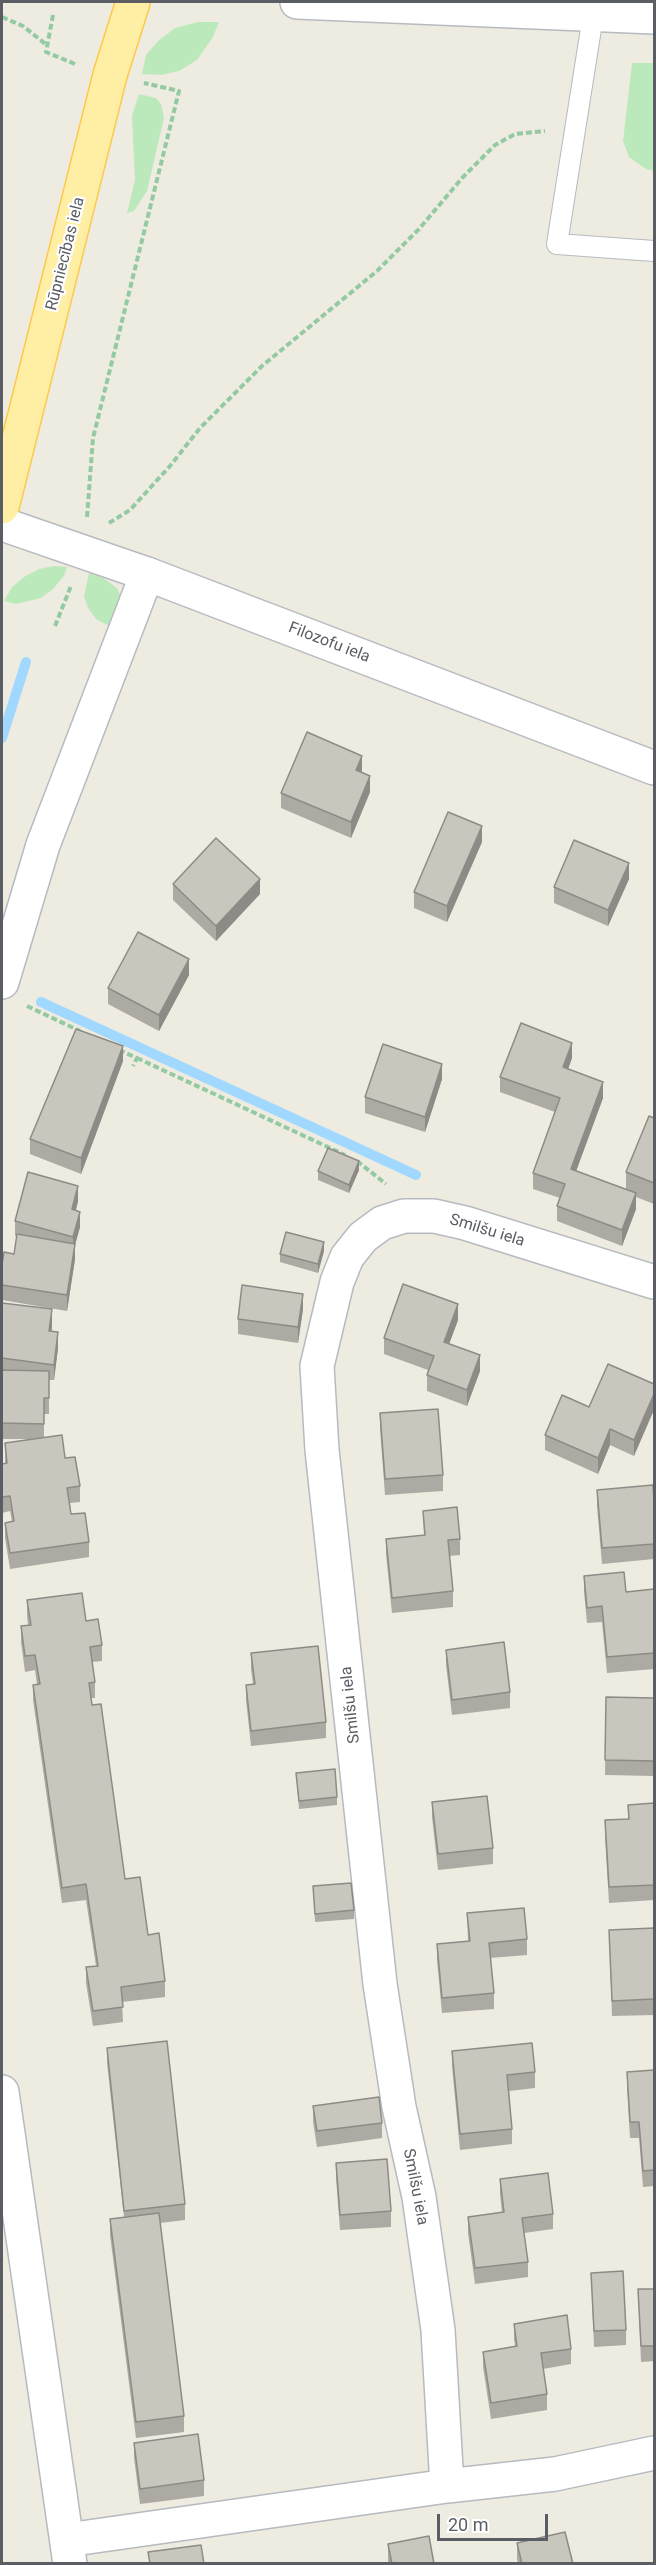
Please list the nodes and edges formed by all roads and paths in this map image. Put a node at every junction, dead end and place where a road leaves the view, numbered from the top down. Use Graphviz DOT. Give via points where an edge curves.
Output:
graph roads {
  1 [pos="133,2"];
  2 [pos="297,2"];
  3 [pos="312,2"];
  4 [pos="53,15"];
  5 [pos="2,16"];
  6 [pos="593,16"];
  7 [pos="654,17"];
  8 [pos="48,46"];
  9 [pos="85,68"];
  10 [pos="137,81"];
  11 [pos="576,128"];
  12 [pos="654,251"];
  13 [pos="2,507"];
  14 [pos="87,519"];
  15 [pos="2,524"];
  16 [pos="106,525"];
  17 [pos="147,574"];
  18 [pos="74,578"];
  19 [pos="55,626"];
  20 [pos="654,768"];
  21 [pos="2,982"];
  22 [pos="38,1010"];
  23 [pos="87,1034"];
  24 [pos="117,1048"];
  25 [pos="137,1058"];
  26 [pos="133,1066"];
  27 [pos="404,1216"];
  28 [pos="654,1282"];
  29 [pos="2,2092"];
  30 [pos="654,2453"];
  31 [pos="447,2486"];
  32 [pos="69,2552"];
  1 -- 13 [label="main road, Rūpniecības iela" via="110,75"];
  2 -- 3 [label="street"];
  3 -- 6 [label="street"];
  4 -- 8 [label="path"];
  5 -- 8 [label="path" via="23,26"];
  6 -- 7 [label="street"];
  6 -- 11 [label="lane"];
  8 -- 9 [label="path" via="46,52"];
  10 -- 14 [label="path" via="178,91 93,438"];
  11 -- 12 [label="lane" via="557,244"];
  11 -- 16 [label="path" via="515,134 495,145 419,229 376,271 262,366 200,428 130,510"];
  15 -- 17 [label="street, Filozofu iela"];
  17 -- 20 [label="street, Filozofu iela"];
  17 -- 21 [label="street" via="44,845"];
  18 -- 19 [label="path"];
  22 -- 23 [label="path"];
  24 -- 25 [label="path"];
  25 -- 26 [label="path"];
  25 -- 27 [label="path" via="355,1160 383,1180"];
  27 -- 28 [label="street, Smilšu iela" via="434,1216 465,1223"];
  27 -- 31 [label="street, Smilšu iela" via="382,1223 363,1237 347,1257 337,1282 317,1366 318,1408 380,1984 399,2107 419,2197 438,2330"];
  29 -- 32 [label="street"];
  30 -- 31 [label="street" via="555,2474"];
  31 -- 32 [label="street"];
}
